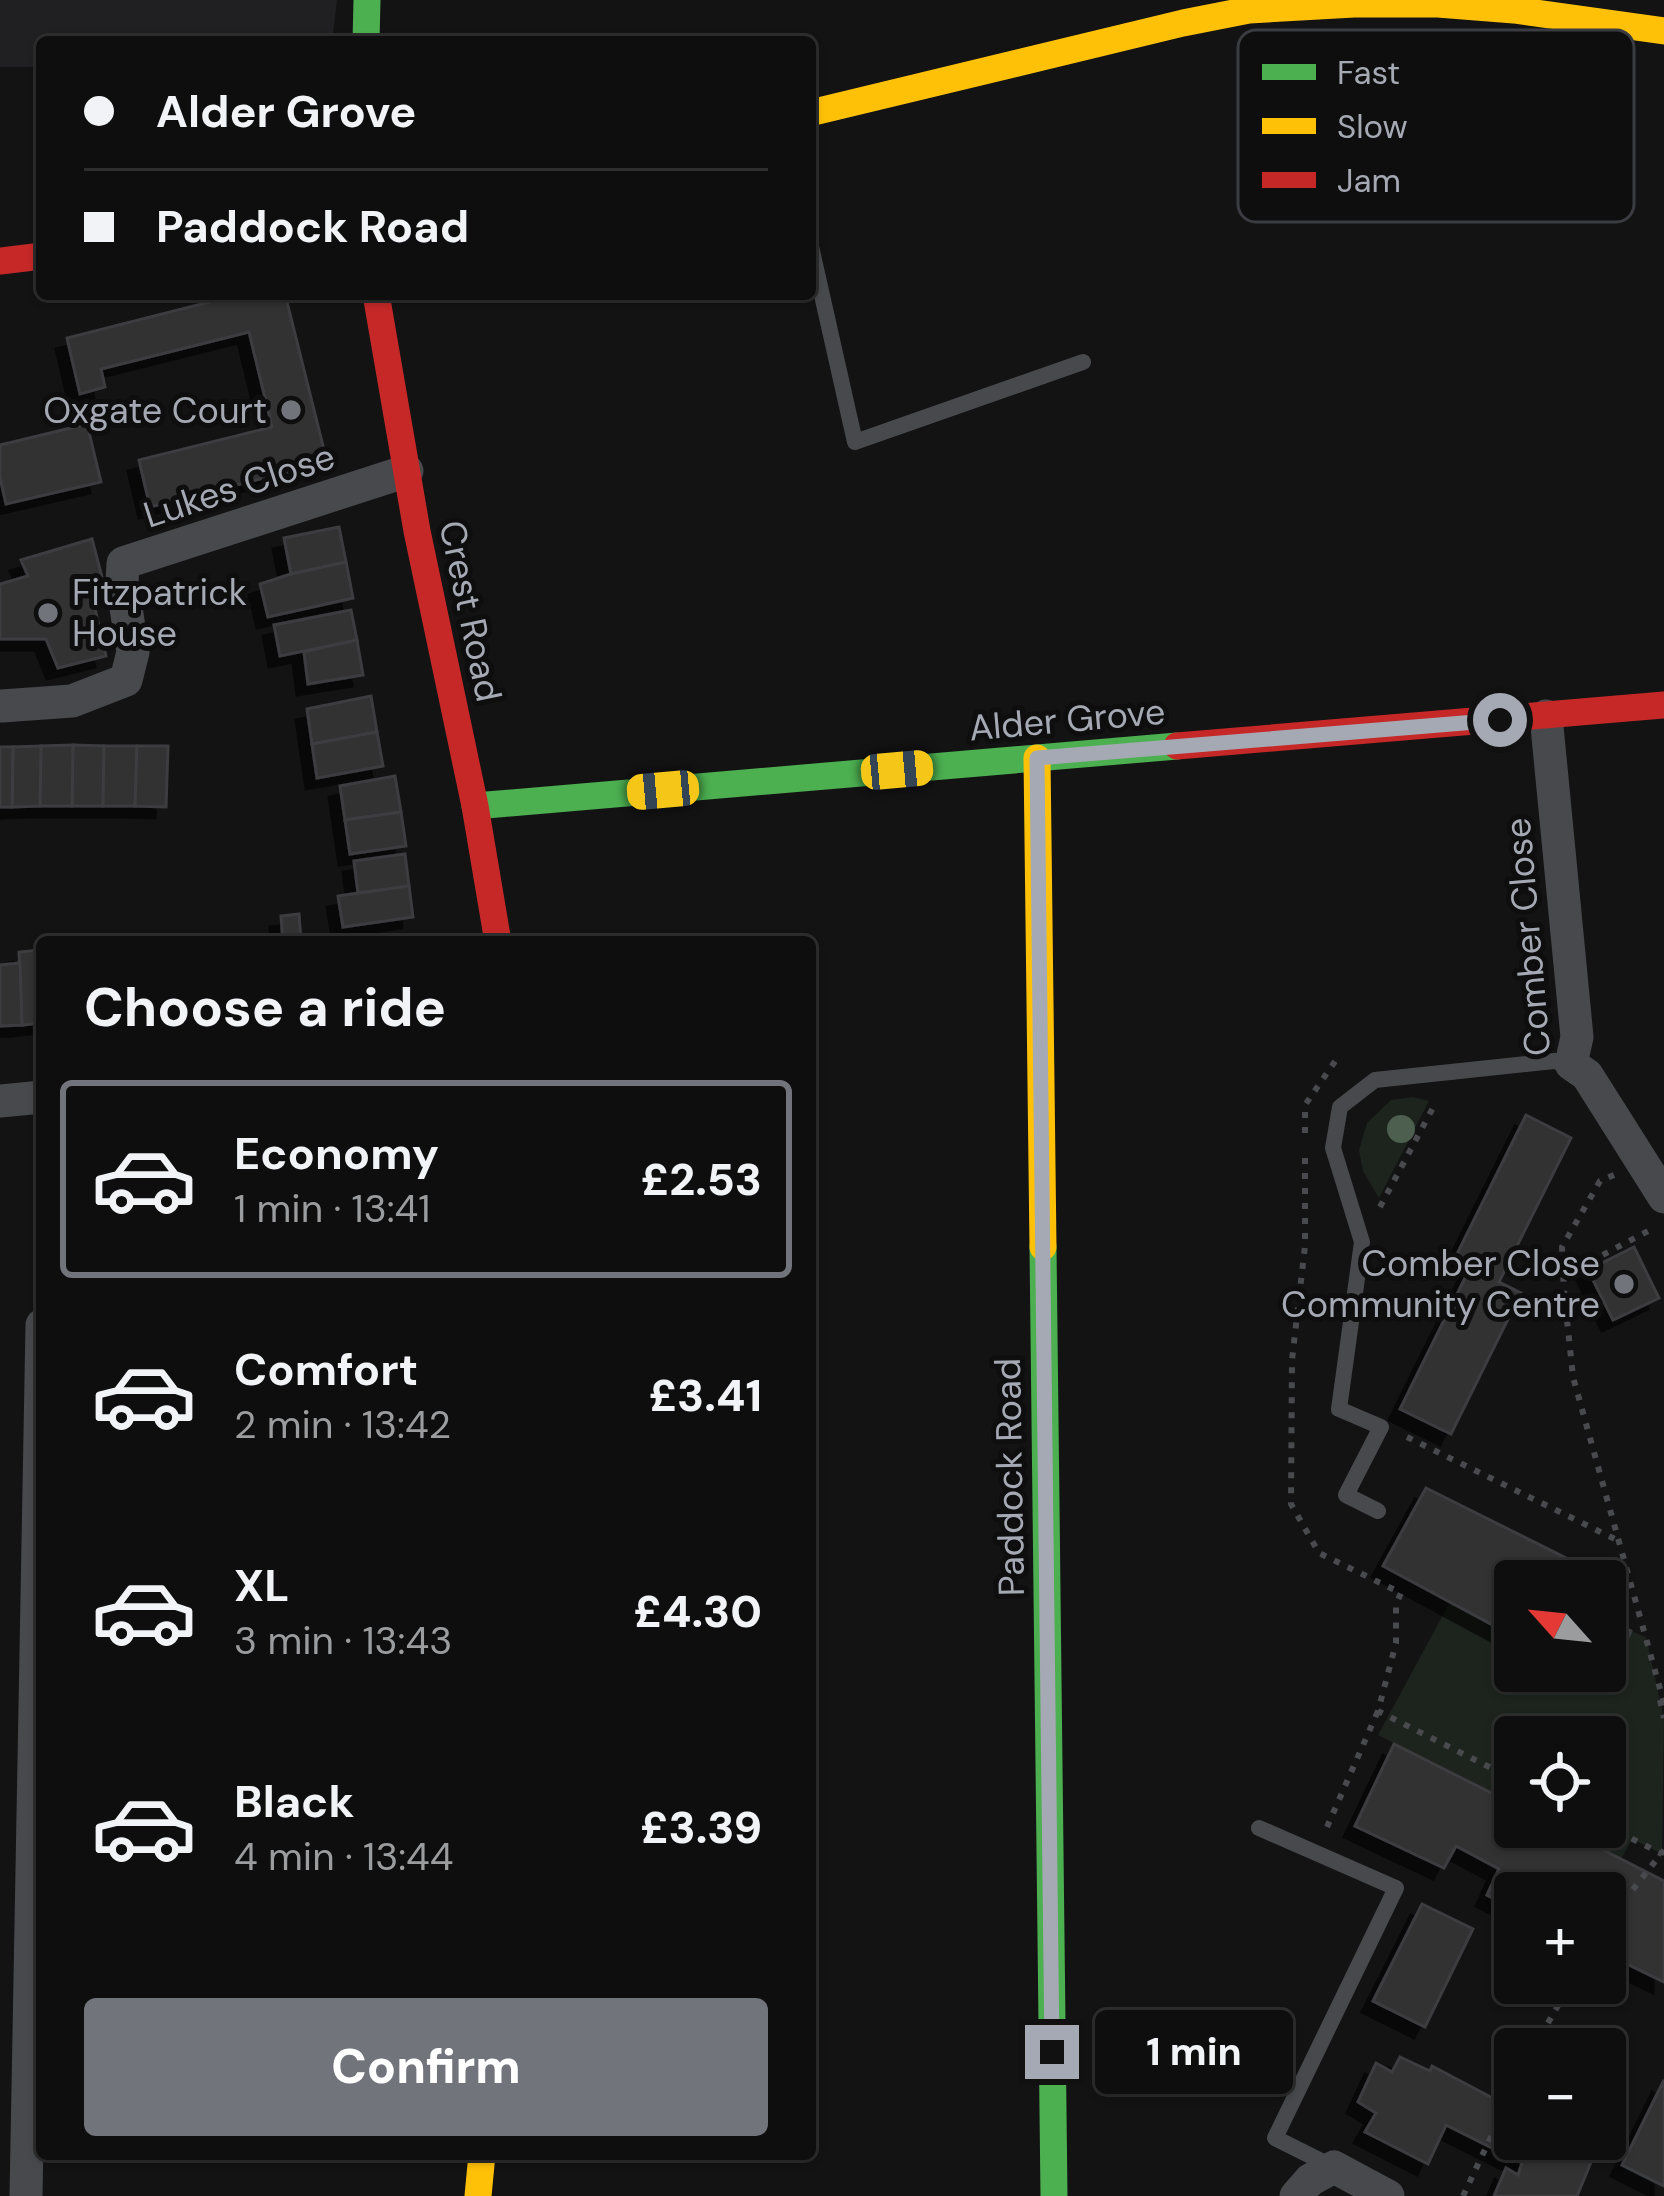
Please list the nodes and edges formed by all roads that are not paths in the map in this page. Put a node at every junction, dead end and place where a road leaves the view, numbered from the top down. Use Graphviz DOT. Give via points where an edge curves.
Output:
graph roads {
  1 [pos="367,0"];
  2 [pos="1248,5"];
  3 [pos="1664,31"];
  4 [pos="366,36"];
  5 [pos="816,112"];
  6 [pos="36,257"];
  7 [pos="0,261"];
  8 [pos="816,269"];
  9 [pos="377,300"];
  10 [pos="1083,362"];
  11 [pos="407,471"];
  12 [pos="1664,705"];
  13 [pos="2,706"];
  14 [pos="1546,716"];
  15 [pos="1037,758"];
  16 [pos="475,806"];
  17 [pos="497,936"];
  18 [pos="1570,1064"];
  19 [pos="36,1098"];
  20 [pos="0,1101"];
  21 [pos="1664,1197"];
  22 [pos="1378,1511"];
  23 [pos="36,1652"];
  24 [pos="1259,1828"];
  25 [pos="481,2160"];
  26 [pos="1334,2167"];
  27 [pos="26,2196"];
  28 [pos="478,2196"];
  29 [pos="1054,2196"];
  30 [pos="1296,2196"];
  31 [pos="1388,2196"];
  1 -- 4 [label="street"];
  2 -- 3 [label="street" via="1438,4"];
  2 -- 5 [label="street"];
  6 -- 7 [label="street"];
  8 -- 10 [label="lane" via="855,442"];
  9 -- 11 [label="street, Crest Road"];
  11 -- 13 [label="street, Lukes Close" via="123,562 134,652 126,680 72,700"];
  11 -- 16 [label="street, Crest Road"];
  12 -- 14 [label="street, Alder Grove"];
  14 -- 15 [label="street, Alder Grove"];
  14 -- 18 [label="street, Comber Close" via="1577,1037"];
  15 -- 16 [label="street, Alder Grove"];
  15 -- 29 [label="street, Paddock Road"];
  16 -- 17 [label="street, Crest Road"];
  18 -- 21 [label="street, Comber Close" via="1588,1075"];
  18 -- 22 [label="lane" via="1375,1080 1340,1107 1333,1148 1362,1242 1340,1409 1381,1427 1346,1495"];
  19 -- 20 [label="street"];
  23 -- 27 [label="street"];
  24 -- 26 [label="lane" via="1396,1888 1275,2138"];
  25 -- 28 [label="street"];
  26 -- 30 [label="street"];
  26 -- 31 [label="street"];
}
